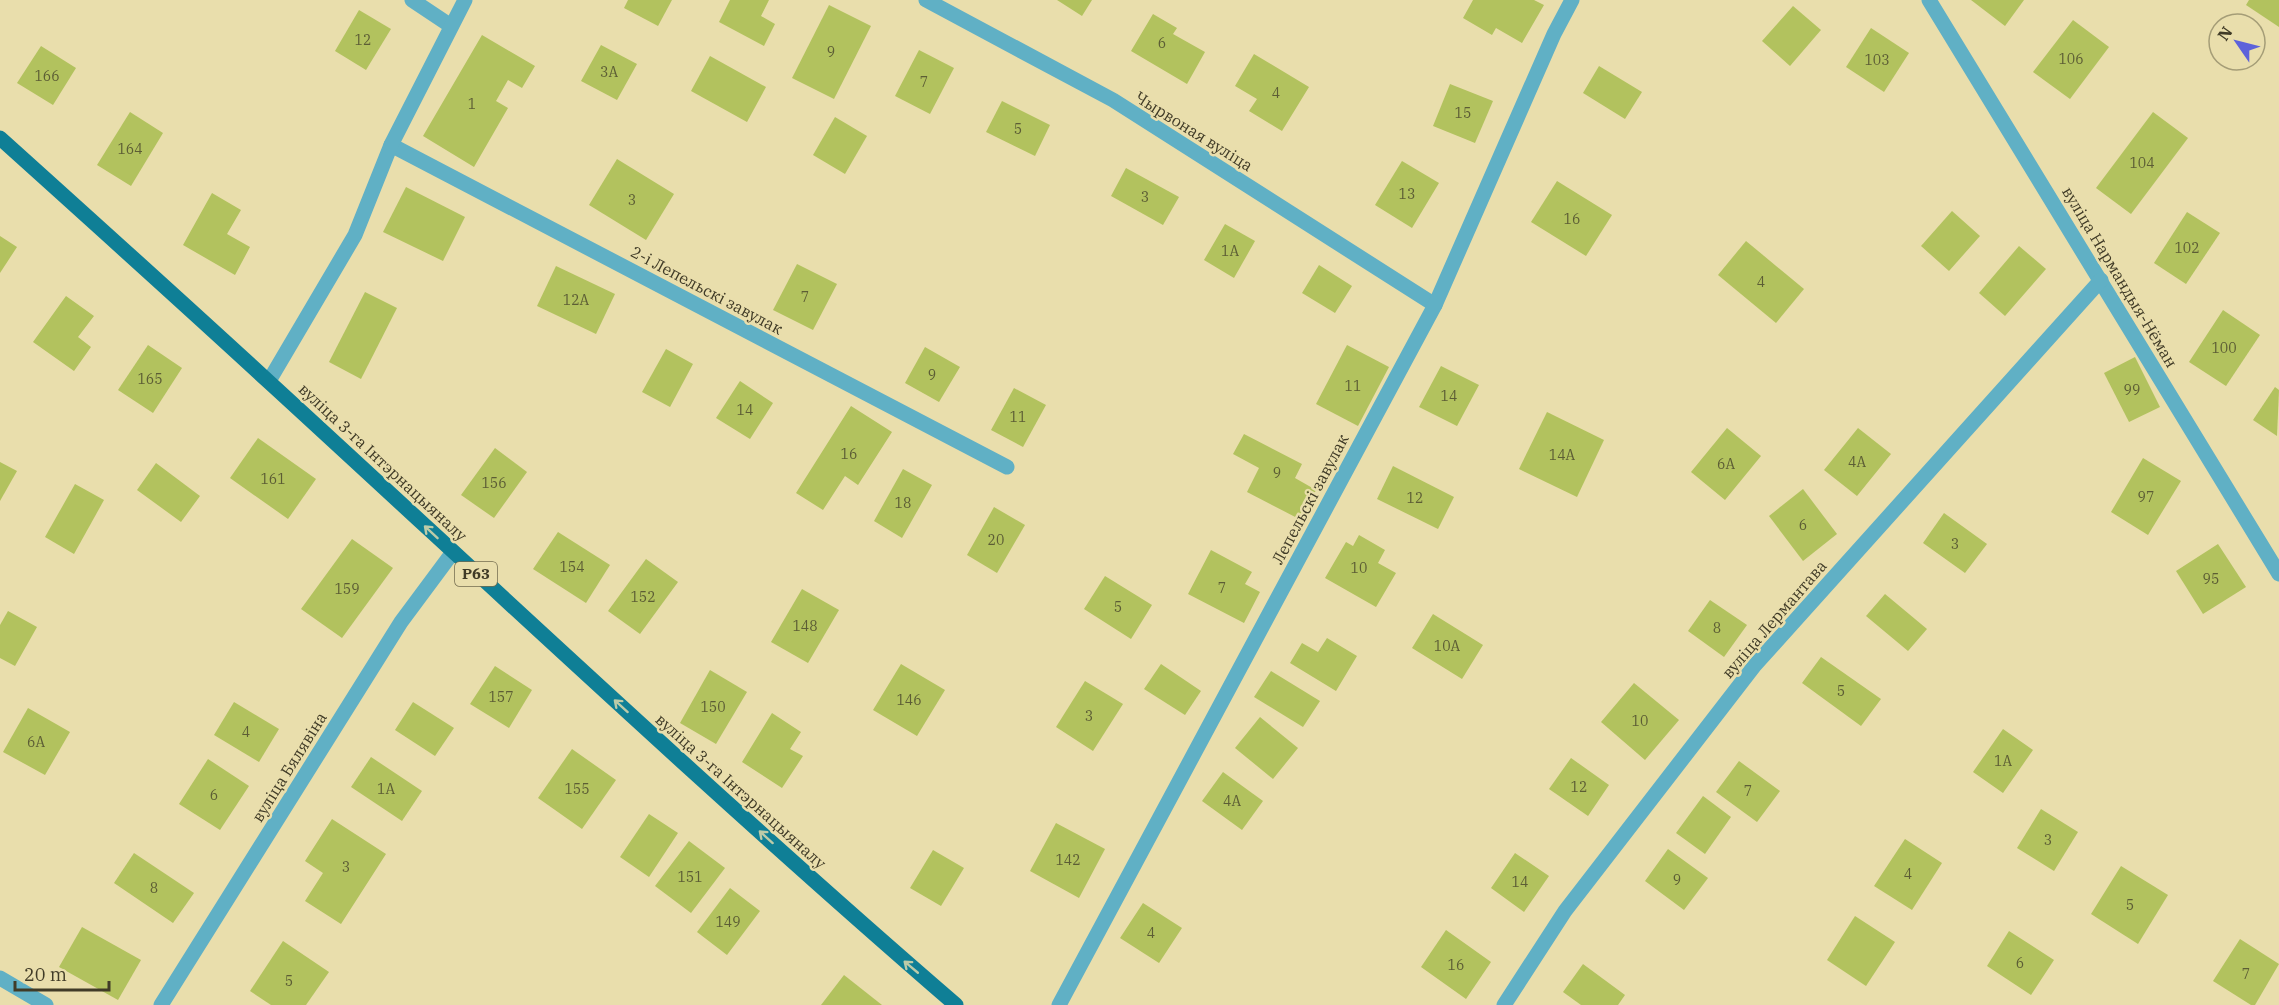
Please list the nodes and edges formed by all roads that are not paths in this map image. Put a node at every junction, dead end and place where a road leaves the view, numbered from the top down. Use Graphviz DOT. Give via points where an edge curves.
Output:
graph roads {
  1 [pos="412,0"];
  2 [pos="465,0"];
  3 [pos="926,0"];
  4 [pos="1572,0"];
  5 [pos="1929,0"];
  6 [pos="451,26"];
  7 [pos="0,138"];
  8 [pos="391,145"];
  9 [pos="2101,280"];
  10 [pos="1435,305"];
  11 [pos="269,381"];
  12 [pos="1007,467"];
  13 [pos="453,552"];
  14 [pos="2279,574"];
  15 [pos="0,978"];
  16 [pos="46,1005"];
  17 [pos="161,1005"];
  18 [pos="956,1005"];
  19 [pos="1059,1005"];
  20 [pos="1504,1005"];
  1 -- 6 [label="street"];
  2 -- 6 [label="street"];
  3 -- 10 [label="street, Чырвоная вуліца" via="1113,100"];
  4 -- 10 [label="street, Лепельскі завулак"];
  5 -- 9 [label="street, вуліца Нармандыя-Нёман"];
  6 -- 8 [label="street"];
  7 -- 11 [label="main road, вуліца 3-га Інтэрнацыяналу / Р63"];
  8 -- 11 [label="street" via="355,235"];
  8 -- 12 [label="street, 2-і Лепельскі завулак"];
  9 -- 14 [label="street, вуліца Нармандыя-Нёман"];
  9 -- 20 [label="street, вуліца Лермантава" via="1755,665 1565,910"];
  10 -- 19 [label="street, Лепельскі завулак"];
  13 -- 11 [label="main road, вуліца 3-га Інтэрнацыяналу / Р63, one-way"];
  13 -- 17 [label="street, вуліца Бялявіна" via="401,622"];
  18 -- 13 [label="main road, вуліца 3-га Інтэрнацыяналу / Р63, one-way" via="861,924"];
  15 -- 16 [label="street"];
}
